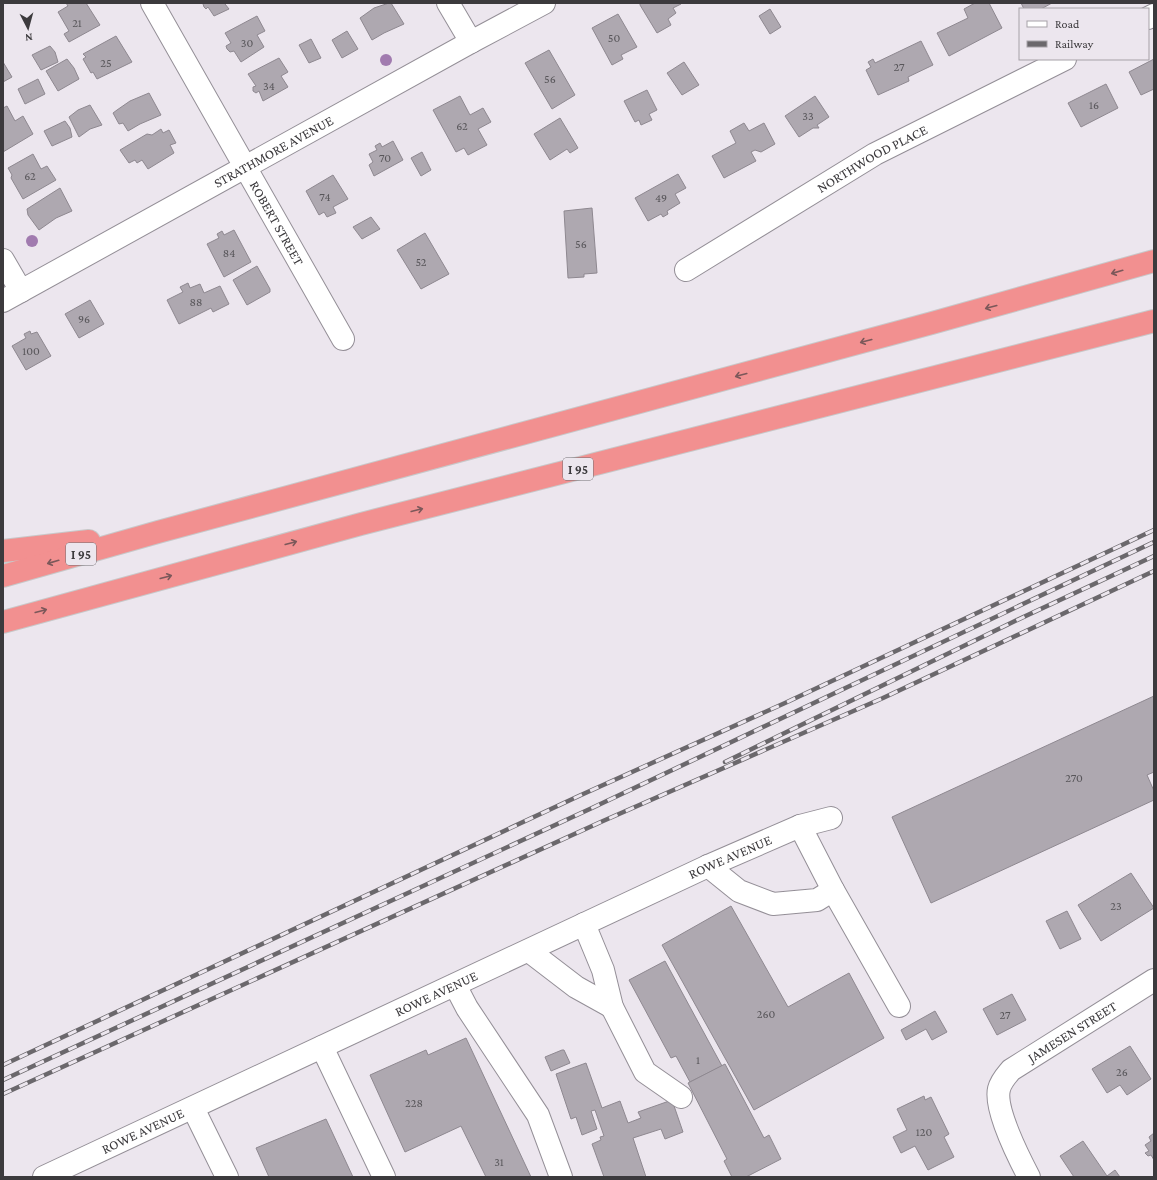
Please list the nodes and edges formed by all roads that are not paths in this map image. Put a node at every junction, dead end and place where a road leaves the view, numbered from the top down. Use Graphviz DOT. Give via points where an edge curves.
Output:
graph roads {
  1 [pos="152,3"];
  2 [pos="448,3"];
  3 [pos="544,3"];
  4 [pos="471,42"];
  5 [pos="1063,60"];
  6 [pos="245,167"];
  7 [pos="3,260"];
  8 [pos="1154,261"];
  9 [pos="686,270"];
  10 [pos="12,296"];
  11 [pos="1154,321"];
  12 [pos="342,339"];
  13 [pos="158,532"];
  14 [pos="3,551"];
  15 [pos="3,576"];
  16 [pos="3,622"];
  17 [pos="831,818"];
  18 [pos="800,826"];
  19 [pos="708,866"];
  20 [pos="833,890"];
  21 [pos="584,924"];
  22 [pos="529,951"];
  23 [pos="1154,980"];
  24 [pos="455,985"];
  25 [pos="899,1006"];
  26 [pos="612,1007"];
  27 [pos="322,1047"];
  28 [pos="681,1097"];
  29 [pos="193,1108"];
  30 [pos="44,1177"];
  31 [pos="226,1177"];
  32 [pos="384,1177"];
  33 [pos="561,1177"];
  34 [pos="1029,1177"];
  1 -- 6 [label="street, ROBERT STREET"];
  2 -- 4 [label="street"];
  3 -- 4 [label="street, STRATHMORE AVENUE"];
  4 -- 6 [label="street, STRATHMORE AVENUE"];
  5 -- 9 [label="street, NORTHWOOD PLACE" via="875,154"];
  6 -- 10 [label="street, STRATHMORE AVENUE"];
  6 -- 12 [label="street, ROBERT STREET"];
  7 -- 10 [label="street"];
  8 -- 13 [label="highway, I 95, one-way"];
  16 -- 11 [label="highway, I 95, one-way" via="361,524"];
  13 -- 14 [label="highway"];
  13 -- 15 [label="highway, I 95, one-way"];
  17 -- 18 [label="street, ROWE AVENUE"];
  18 -- 19 [label="street, ROWE AVENUE"];
  18 -- 20 [label="street"];
  19 -- 20 [label="street" via="739,891 772,904 817,900"];
  19 -- 21 [label="street, ROWE AVENUE"];
  20 -- 25 [label="street"];
  21 -- 22 [label="street, ROWE AVENUE"];
  21 -- 26 [label="street" via="603,970"];
  22 -- 24 [label="street, ROWE AVENUE"];
  22 -- 26 [label="street" via="576,987"];
  23 -- 34 [label="street, JAMESEN STREET" via="1011,1070 1001,1083 999,1105 1004,1122"];
  24 -- 27 [label="street, ROWE AVENUE"];
  24 -- 33 [label="street" via="467,1008 538,1115"];
  26 -- 28 [label="street" via="645,1072"];
  27 -- 29 [label="street, ROWE AVENUE"];
  27 -- 32 [label="street"];
  29 -- 30 [label="street, ROWE AVENUE"];
  29 -- 31 [label="street"];
}
